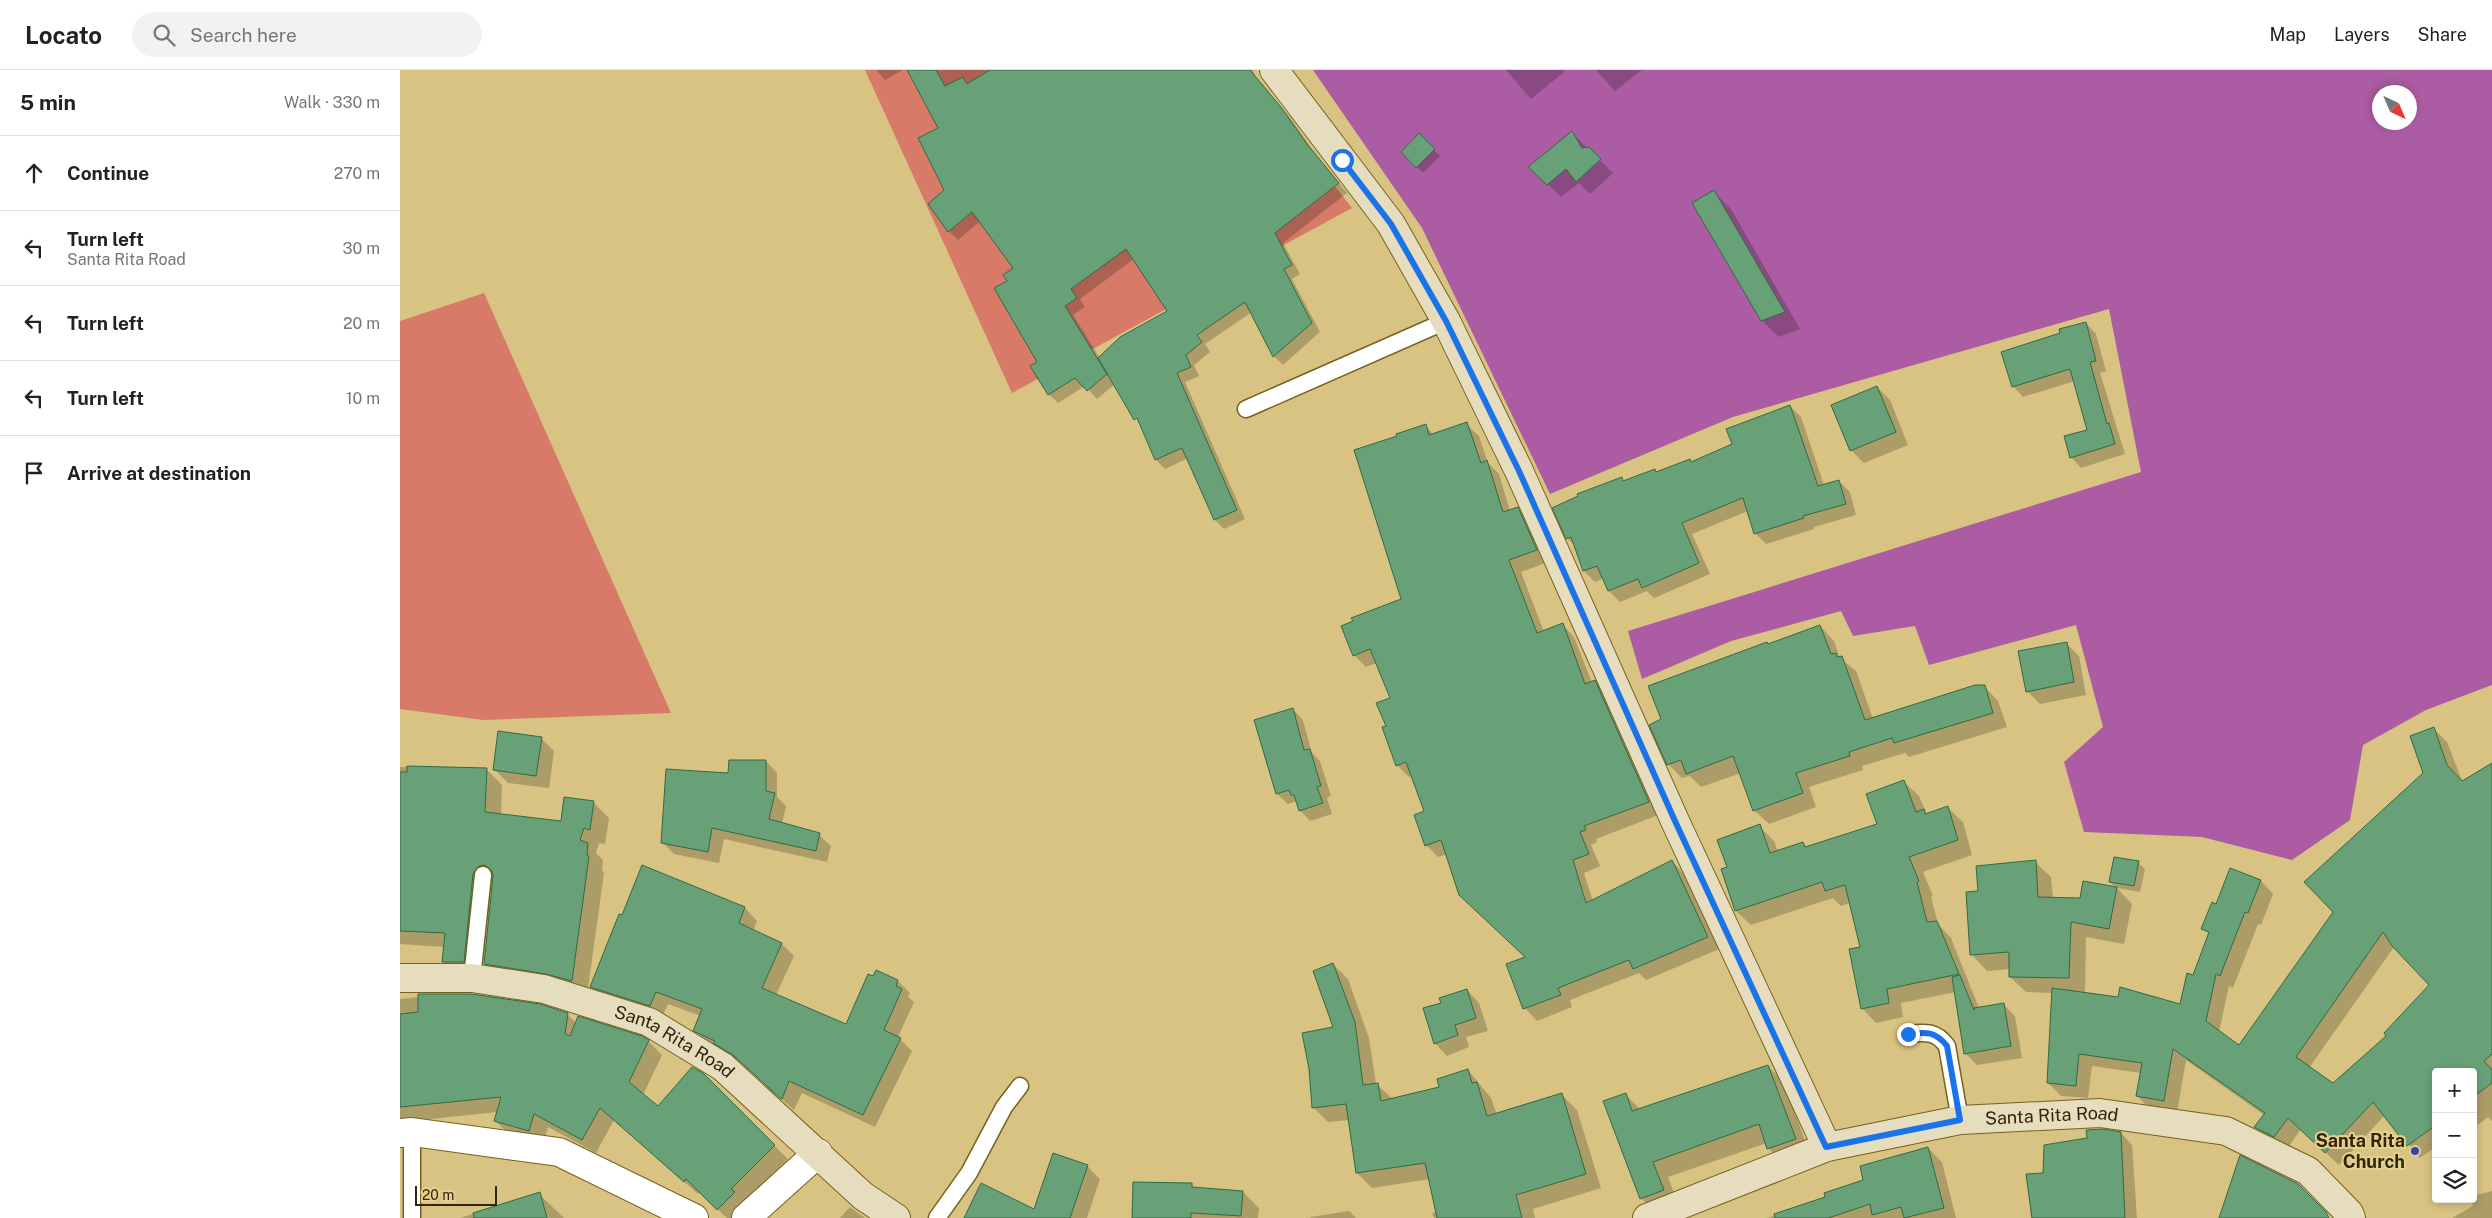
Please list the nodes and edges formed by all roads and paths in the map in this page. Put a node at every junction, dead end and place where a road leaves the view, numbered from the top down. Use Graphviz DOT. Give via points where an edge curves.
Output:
graph roads {
  1 [pos="1274,70"];
  2 [pos="1446,321"];
  3 [pos="1246,409"];
  4 [pos="483,876"];
  5 [pos="400,978"];
  6 [pos="472,978"];
  7 [pos="1908,1034"];
  8 [pos="1020,1086"];
  9 [pos="1960,1120"];
  10 [pos="406,1133"];
  11 [pos="1826,1147"];
  12 [pos="818,1153"];
  13 [pos="412,1218"];
  14 [pos="694,1218"];
  15 [pos="746,1218"];
  16 [pos="896,1218"];
  17 [pos="937,1218"];
  18 [pos="1647,1218"];
  19 [pos="2351,1218"];
  1 -- 2 [label="street" via="1391,224"];
  2 -- 3 [label="lane"];
  2 -- 11 [label="street" via="1519,471 1663,795"];
  4 -- 6 [label="lane"];
  5 -- 6 [label="street, Santa Rita Road"];
  6 -- 12 [label="street, Santa Rita Road" via="544,989 649,1022 722,1067"];
  7 -- 9 [label="lane" via="1930,1032 1940,1036 1947,1046"];
  8 -- 17 [label="lane" via="1004,1107 970,1173"];
  9 -- 11 [label="street, Santa Rita Road"];
  9 -- 19 [label="street, Santa Rita Road" via="2100,1113 2226,1131 2308,1171"];
  10 -- 13 [label="lane"];
  10 -- 14 [label="street" via="559,1152"];
  11 -- 18 [label="street, Santa Rita Road"];
  12 -- 15 [label="street"];
  12 -- 16 [label="street, Santa Rita Road" via="863,1196"];
}
